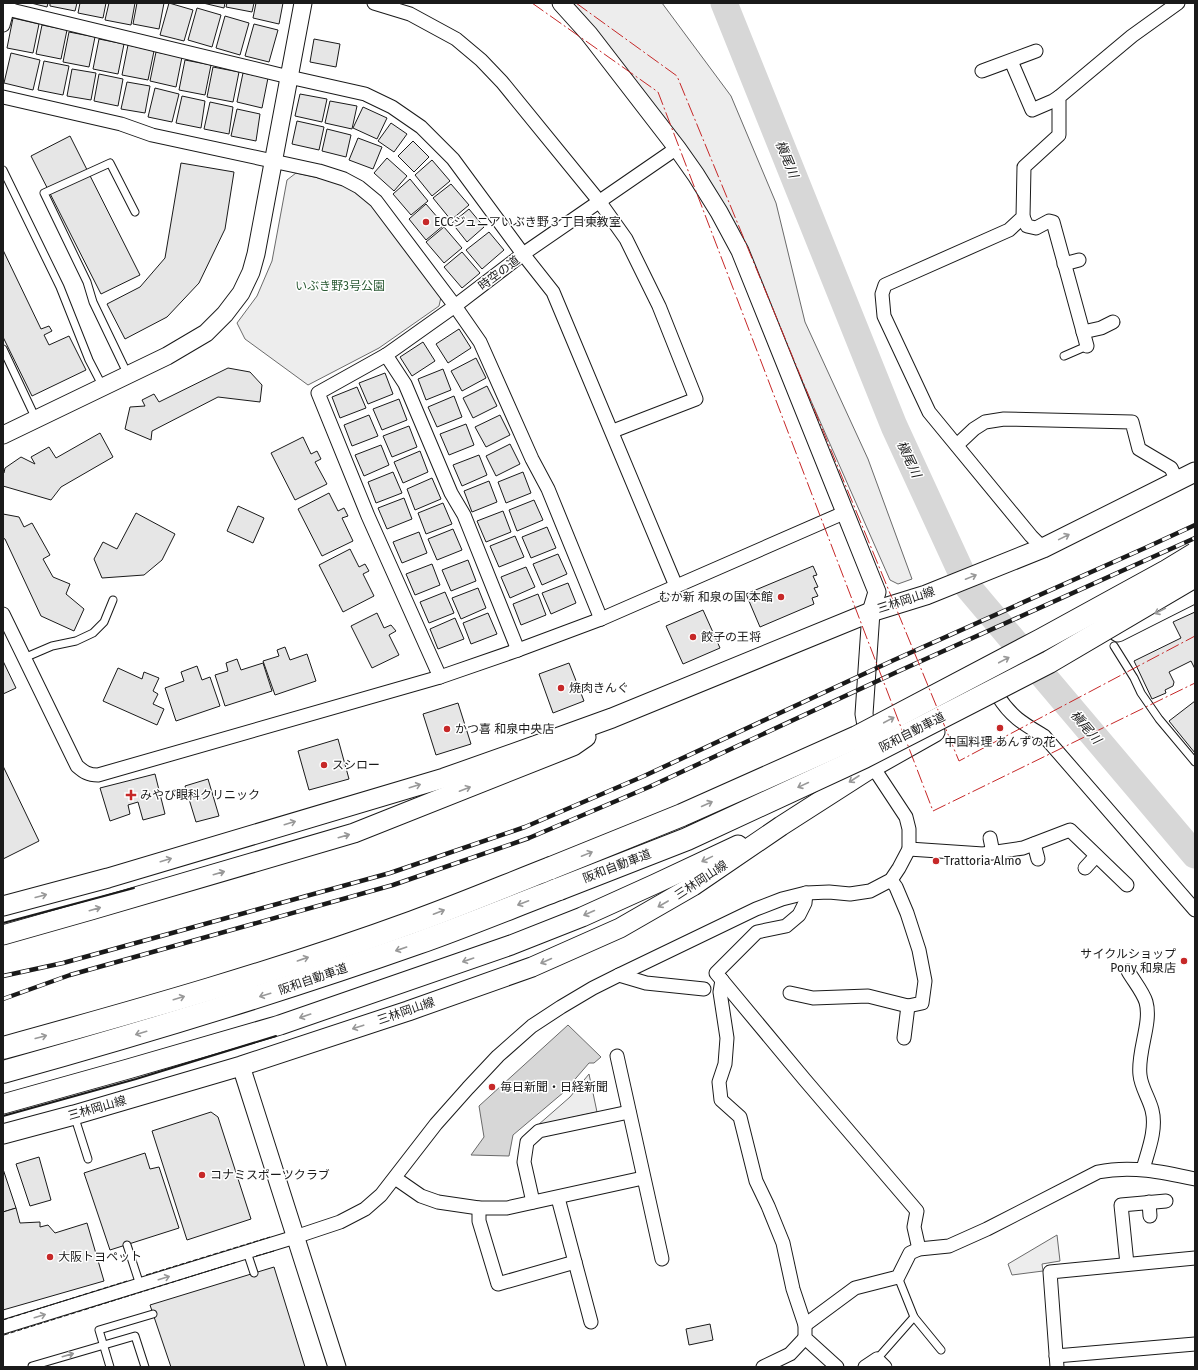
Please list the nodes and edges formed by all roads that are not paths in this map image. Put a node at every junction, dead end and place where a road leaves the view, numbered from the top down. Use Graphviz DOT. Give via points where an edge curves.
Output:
graph roads {
  1 [pos="303,3"];
  2 [pos="374,3"];
  3 [pos="561,3"];
  4 [pos="1172,5"];
  5 [pos="8,6"];
  6 [pos="3,24"];
  7 [pos="1036,51"];
  8 [pos="1011,60"];
  9 [pos="982,71"];
  10 [pos="289,77"];
  11 [pos="3,97"];
  12 [pos="1059,97"];
  13 [pos="677,148"];
  14 [pos="274,162"];
  15 [pos="3,170"];
  16 [pos="599,201"];
  17 [pos="135,212"];
  18 [pos="1023,217"];
  19 [pos="523,254"];
  20 [pos="1079,260"];
  21 [pos="1064,264"];
  22 [pos="455,306"];
  23 [pos="1113,322"];
  24 [pos="1083,332"];
  25 [pos="1087,346"];
  26 [pos="3,349"];
  27 [pos="386,355"];
  28 [pos="1064,356"];
  29 [pos="128,375"];
  30 [pos="103,387"];
  31 [pos="36,419"];
  32 [pos="613,431"];
  33 [pos="3,435"];
  34 [pos="957,445"];
  35 [pos="1195,472"];
  36 [pos="1177,481"];
  37 [pos="846,512"];
  38 [pos="1035,551"];
  39 [pos="1195,554"];
  40 [pos="1195,576"];
  41 [pos="676,586"];
  42 [pos="1195,593"];
  43 [pos="113,600"];
  44 [pos="871,612"];
  45 [pos="3,614"];
  46 [pos="601,619"];
  47 [pos="1106,644"];
  48 [pos="518,650"];
  49 [pos="24,658"];
  50 [pos="440,677"];
  51 [pos="1003,693"];
  52 [pos="612,718"];
  53 [pos="1195,762"];
  54 [pos="873,767"];
  55 [pos="781,826"];
  56 [pos="990,838"];
  57 [pos="1034,844"];
  58 [pos="909,849"];
  59 [pos="993,853"];
  60 [pos="1096,856"];
  61 [pos="1038,859"];
  62 [pos="1085,868"];
  63 [pos="891,880"];
  64 [pos="1127,885"];
  65 [pos="806,893"];
  66 [pos="3,906"];
  67 [pos="1195,910"];
  68 [pos="3,935"];
  69 [pos="1128,971"];
  70 [pos="620,975"];
  71 [pos="722,980"];
  72 [pos="704,989"];
  73 [pos="790,993"];
  74 [pos="908,1006"];
  75 [pos="904,1038"];
  76 [pos="3,1048"];
  77 [pos="617,1056"];
  78 [pos="242,1066"];
  79 [pos="3,1072"];
  80 [pos="3,1104"];
  81 [pos="629,1112"];
  82 [pos="74,1115"];
  83 [pos="3,1134"];
  84 [pos="88,1160"];
  85 [pos="1143,1169"];
  86 [pos="396,1178"];
  87 [pos="643,1178"];
  88 [pos="1195,1179"];
  89 [pos="558,1198"];
  90 [pos="1166,1200"];
  91 [pos="533,1202"];
  92 [pos="1149,1202"];
  93 [pos="479,1208"];
  94 [pos="1150,1216"];
  95 [pos="296,1238"];
  96 [pos="127,1245"];
  97 [pos="919,1249"];
  98 [pos="247,1252"];
  99 [pos="1195,1258"];
  100 [pos="662,1259"];
  101 [pos="575,1262"];
  102 [pos="1126,1264"];
  103 [pos="254,1273"];
  104 [pos="898,1277"];
  105 [pos="140,1285"];
  106 [pos="153,1314"];
  107 [pos="914,1317"];
  108 [pos="591,1322"];
  109 [pos="3,1327"];
  110 [pos="805,1331"];
  111 [pos="1195,1344"];
  112 [pos="104,1345"];
  113 [pos="941,1350"];
  114 [pos="1057,1361"];
  115 [pos="881,1363"];
  116 [pos="32,1367"];
  117 [pos="110,1367"];
  118 [pos="145,1367"];
  119 [pos="337,1367"];
  120 [pos="763,1367"];
  121 [pos="837,1367"];
  122 [pos="866,1367"];
  1 -- 10 [label="street"];
  2 -- 16 [label="street" via="410,14 456,39 482,60"];
  3 -- 13 [label="street" via="589,34"];
  4 -- 12 [label="street"];
  5 -- 6 [label="street"];
  5 -- 10 [label="street"];
  7 -- 8 [label="street"];
  8 -- 9 [label="street"];
  8 -- 12 [label="street" via="1032,110"];
  10 -- 14 [label="street"];
  10 -- 19 [label="street" via="365,94 392,107 421,127 453,159"];
  11 -- 14 [label="street" via="121,124 152,135"];
  12 -- 18 [label="street" via="1059,135 1024,167"];
  13 -- 16 [label="street, 時空の道"];
  13 -- 37 [label="street" via="720,212 740,251"];
  14 -- 22 [label="street" via="319,171 359,187 376,201"];
  14 -- 29 [label="street" via="256,254 241,293 206,333"];
  15 -- 30 [label="lane" via="60,287 89,360"];
  16 -- 19 [label="street, 時空の道"];
  16 -- 32 [label="street" via="626,240 659,306 696,399"];
  17 -- 29 [label="lane" via="110,163 44,193"];
  18 -- 21 [label="street" via="1027,226 1036,228 1053,222"];
  18 -- 34 [label="street" via="1009,230 885,285 882,294 884,316 929,412"];
  19 -- 22 [label="street, 時空の道"];
  19 -- 32 [label="street" via="553,292"];
  20 -- 21 [label="street"];
  21 -- 24 [label="street"];
  22 -- 27 [label="street, 時空の道"];
  22 -- 46 [label="street" via="480,342 548,489"];
  23 -- 24 [label="street"];
  24 -- 25 [label="street"];
  25 -- 28 [label="lane"];
  26 -- 31 [label="lane"];
  27 -- 48 [label="street" via="405,384 451,493 464,515"];
  27 -- 50 [label="street, 時空の道" via="318,393 368,516"];
  29 -- 30 [label="street"];
  30 -- 31 [label="street"];
  31 -- 33 [label="street"];
  32 -- 41 [label="street"];
  34 -- 36 [label="street" via="985,422 1004,419 1132,422 1139,449 1171,468"];
  34 -- 38 [label="street" via="1031,536"];
  35 -- 36 [label="main road, 三林岡山線"];
  38 -- 36 [label="main road, 三林岡山線, one-way"];
  37 -- 41 [label="street"];
  37 -- 44 [label="street" via="877,592"];
  44 -- 38 [label="main road, 三林岡山線, one-way" via="935,592"];
  76 -- 39 [label="highway, 阪和自動車道, one-way, bridge" via="273,970 413,922 682,815 857,737 1041,640"];
  40 -- 79 [label="highway, 阪和自動車道, one-way, bridge" via="1049,662 864,757 687,839 420,943 106,1044"];
  41 -- 46 [label="street"];
  42 -- 47 [label="main road, 三林岡山線, one-way"];
  43 -- 49 [label="lane" via="104,622 93,633 76,642 52,646"];
  44 -- 52 [label="main road, 三林岡山線"];
  44 -- 54 [label="street" via="864,714"];
  45 -- 49 [label="street"];
  46 -- 48 [label="street"];
  47 -- 51 [label="main road, 三林岡山線"];
  47 -- 53 [label="lane" via="1134,678 1159,719"];
  48 -- 50 [label="street"];
  49 -- 50 [label="street" via="77,766 92,775"];
  51 -- 54 [label="main road, 三林岡山線"];
  51 -- 67 [label="street" via="1003,704 1019,721 1044,736"];
  66 -- 52 [label="main road, 三林岡山線, one-way" via="108,878 444,778"];
  68 -- 52 [label="main road, 三林岡山線, one-way" via="354,833 573,746"];
  54 -- 55 [label="main road, 三林岡山線, one-way"];
  54 -- 58 [label="street" via="906,817"];
  55 -- 78 [label="main road, 三林岡山線, one-way" via="693,886 620,928 586,944 518,972"];
  55 -- 80 [label="main road, 三林岡山線, one-way" via="588,914 511,945 280,1024"];
  56 -- 59 [label="street"];
  57 -- 59 [label="street"];
  57 -- 60 [label="street" via="1070,830"];
  57 -- 61 [label="street"];
  58 -- 59 [label="street"];
  58 -- 63 [label="street"];
  60 -- 62 [label="street"];
  60 -- 64 [label="street"];
  63 -- 65 [label="street" via="870,891 850,894"];
  63 -- 74 [label="street" via="907,912 919,950 925,981 922,1003"];
  65 -- 70 [label="street" via="782,899 756,910"];
  65 -- 71 [label="street" via="805,903 799,915 786,926 757,932 716,973"];
  69 -- 85 [label="street" via="1146,1002 1148,1013 1140,1076 1152,1108 1154,1122"];
  70 -- 72 [label="street" via="646,983"];
  70 -- 86 [label="street" via="532,1026 498,1056 436,1124"];
  71 -- 97 [label="street" via="917,1211 914,1227"];
  71 -- 110 [label="street" via="720,992 727,1038 725,1064 719,1082 721,1100 740,1117 756,1181 783,1243"];
  73 -- 74 [label="street" via="813,998 868,996"];
  74 -- 75 [label="street"];
  77 -- 81 [label="street"];
  78 -- 82 [label="main road, 三林岡山線"];
  78 -- 95 [label="street"];
  81 -- 87 [label="street"];
  81 -- 91 [label="street" via="539,1131 535,1134 527,1142 524,1162"];
  82 -- 83 [label="main road, 三林岡山線"];
  82 -- 84 [label="lane"];
  85 -- 88 [label="street"];
  85 -- 97 [label="street" via="1110,1169 1098,1172 949,1246"];
  86 -- 93 [label="street" via="422,1196 438,1202"];
  86 -- 95 [label="street" via="365,1209 340,1222"];
  87 -- 89 [label="street"];
  87 -- 100 [label="street"];
  89 -- 91 [label="street"];
  89 -- 101 [label="street"];
  90 -- 92 [label="street"];
  91 -- 93 [label="street" via="507,1208"];
  92 -- 94 [label="street"];
  92 -- 102 [label="street" via="1121,1205"];
  93 -- 101 [label="street" via="479,1221 498,1284"];
  95 -- 98 [label="street"];
  95 -- 119 [label="street"];
  96 -- 105 [label="lane"];
  97 -- 104 [label="street" via="910,1253"];
  98 -- 103 [label="lane"];
  105 -- 98 [label="street, one-way"];
  99 -- 102 [label="street"];
  101 -- 108 [label="street"];
  102 -- 114 [label="street" via="1050,1272"];
  104 -- 107 [label="lane"];
  104 -- 110 [label="street" via="855,1288"];
  109 -- 105 [label="street, one-way"];
  106 -- 112 [label="lane" via="98,1330"];
  107 -- 113 [label="lane"];
  107 -- 115 [label="lane"];
  110 -- 120 [label="street" via="790,1354"];
  110 -- 121 [label="street"];
  111 -- 114 [label="street"];
  116 -- 112 [label="lane, one-way"];
  112 -- 117 [label="lane"];
  112 -- 118 [label="lane" via="135,1336"];
  115 -- 122 [label="street"];
}
